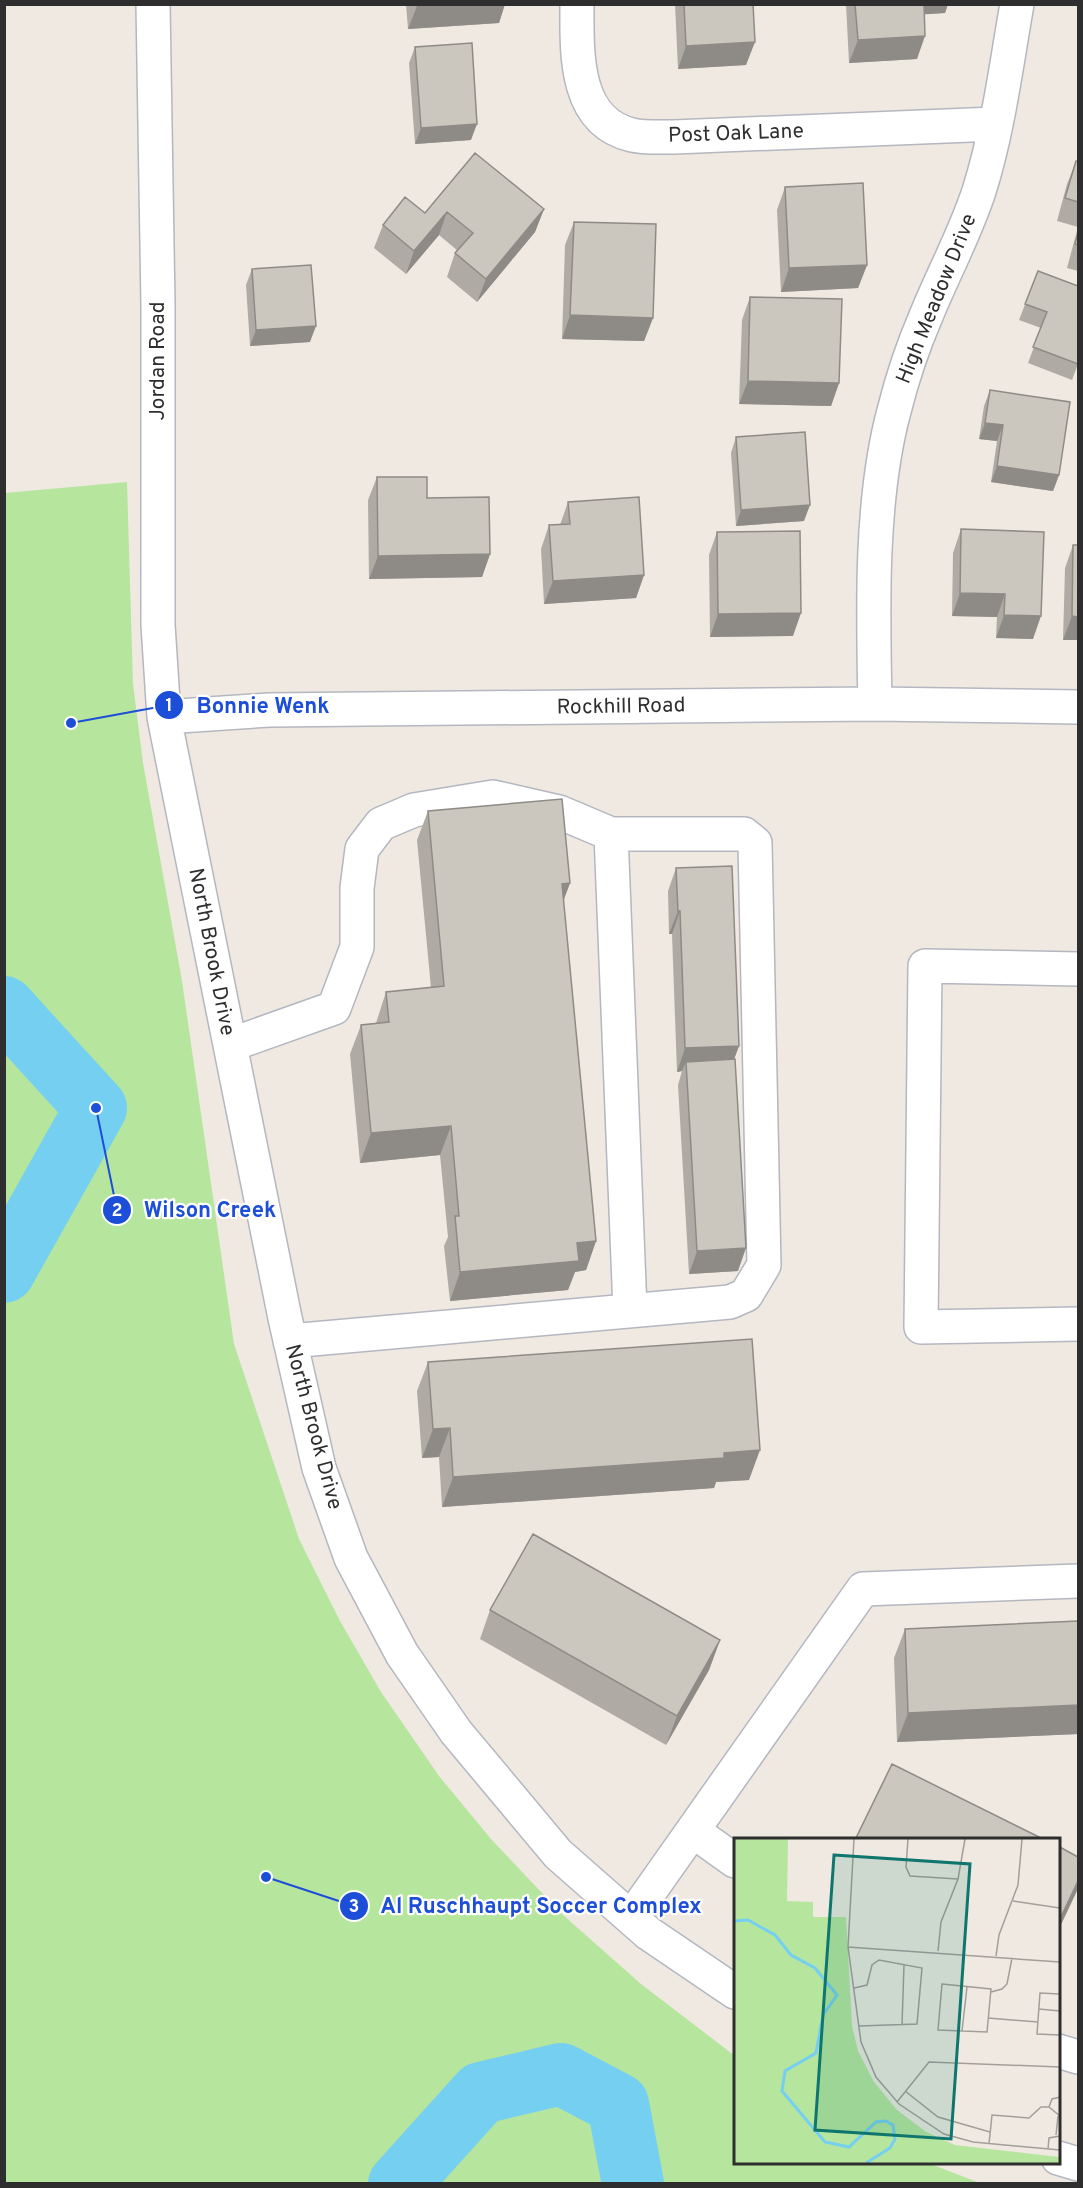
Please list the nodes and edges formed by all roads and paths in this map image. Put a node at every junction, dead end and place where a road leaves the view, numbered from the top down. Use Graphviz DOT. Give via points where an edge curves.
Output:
graph roads {
  1 [pos="153,4"];
  2 [pos="577,4"];
  3 [pos="1017,4"];
  4 [pos="995,124"];
  5 [pos="875,704"];
  6 [pos="1078,707"];
  7 [pos="164,717"];
  8 [pos="611,834"];
  9 [pos="1078,969"];
  10 [pos="230,1046"];
  11 [pos="630,1311"];
  12 [pos="1078,1324"];
  13 [pos="290,1341"];
  14 [pos="1078,1581"];
  15 [pos="693,1831"];
  16 [pos="734,1860"];
  17 [pos="631,1918"];
  18 [pos="734,1991"];
  19 [pos="1059,2051"];
  20 [pos="1078,2057"];
  21 [pos="1059,2158"];
  22 [pos="1078,2164"];
  1 -- 7 [label="street, Jordan Road" via="158,625"];
  2 -- 4 [label="street, Post Oak Lane" via="582,88 603,120 632,135 674,137"];
  3 -- 4 [label="street, High Meadow Drive"];
  4 -- 5 [label="street, High Meadow Drive" via="969,219 922,326 893,412 876,547"];
  5 -- 6 [label="street, Rockhill Road"];
  5 -- 7 [label="street, Rockhill Road" via="269,710"];
  7 -- 10 [label="street, North Brook Drive"];
  8 -- 10 [label="street" via="560,812 493,797 414,810 381,824 362,849 357,888 357,947 334,1008"];
  8 -- 11 [label="street"];
  8 -- 11 [label="street" via="744,834 755,843 764,1266 746,1295 730,1302"];
  9 -- 12 [label="street" via="925,966 921,1328"];
  10 -- 13 [label="street, North Brook Drive"];
  11 -- 13 [label="street"];
  13 -- 17 [label="street, North Brook Drive" via="319,1468 347,1547 402,1654 456,1732 558,1854"];
  14 -- 15 [label="street" via="863,1589"];
  15 -- 16 [label="street"];
  15 -- 17 [label="street"];
  17 -- 18 [label="street, North Brook Drive"];
  19 -- 20 [label="street"];
  21 -- 22 [label="street"];
}
